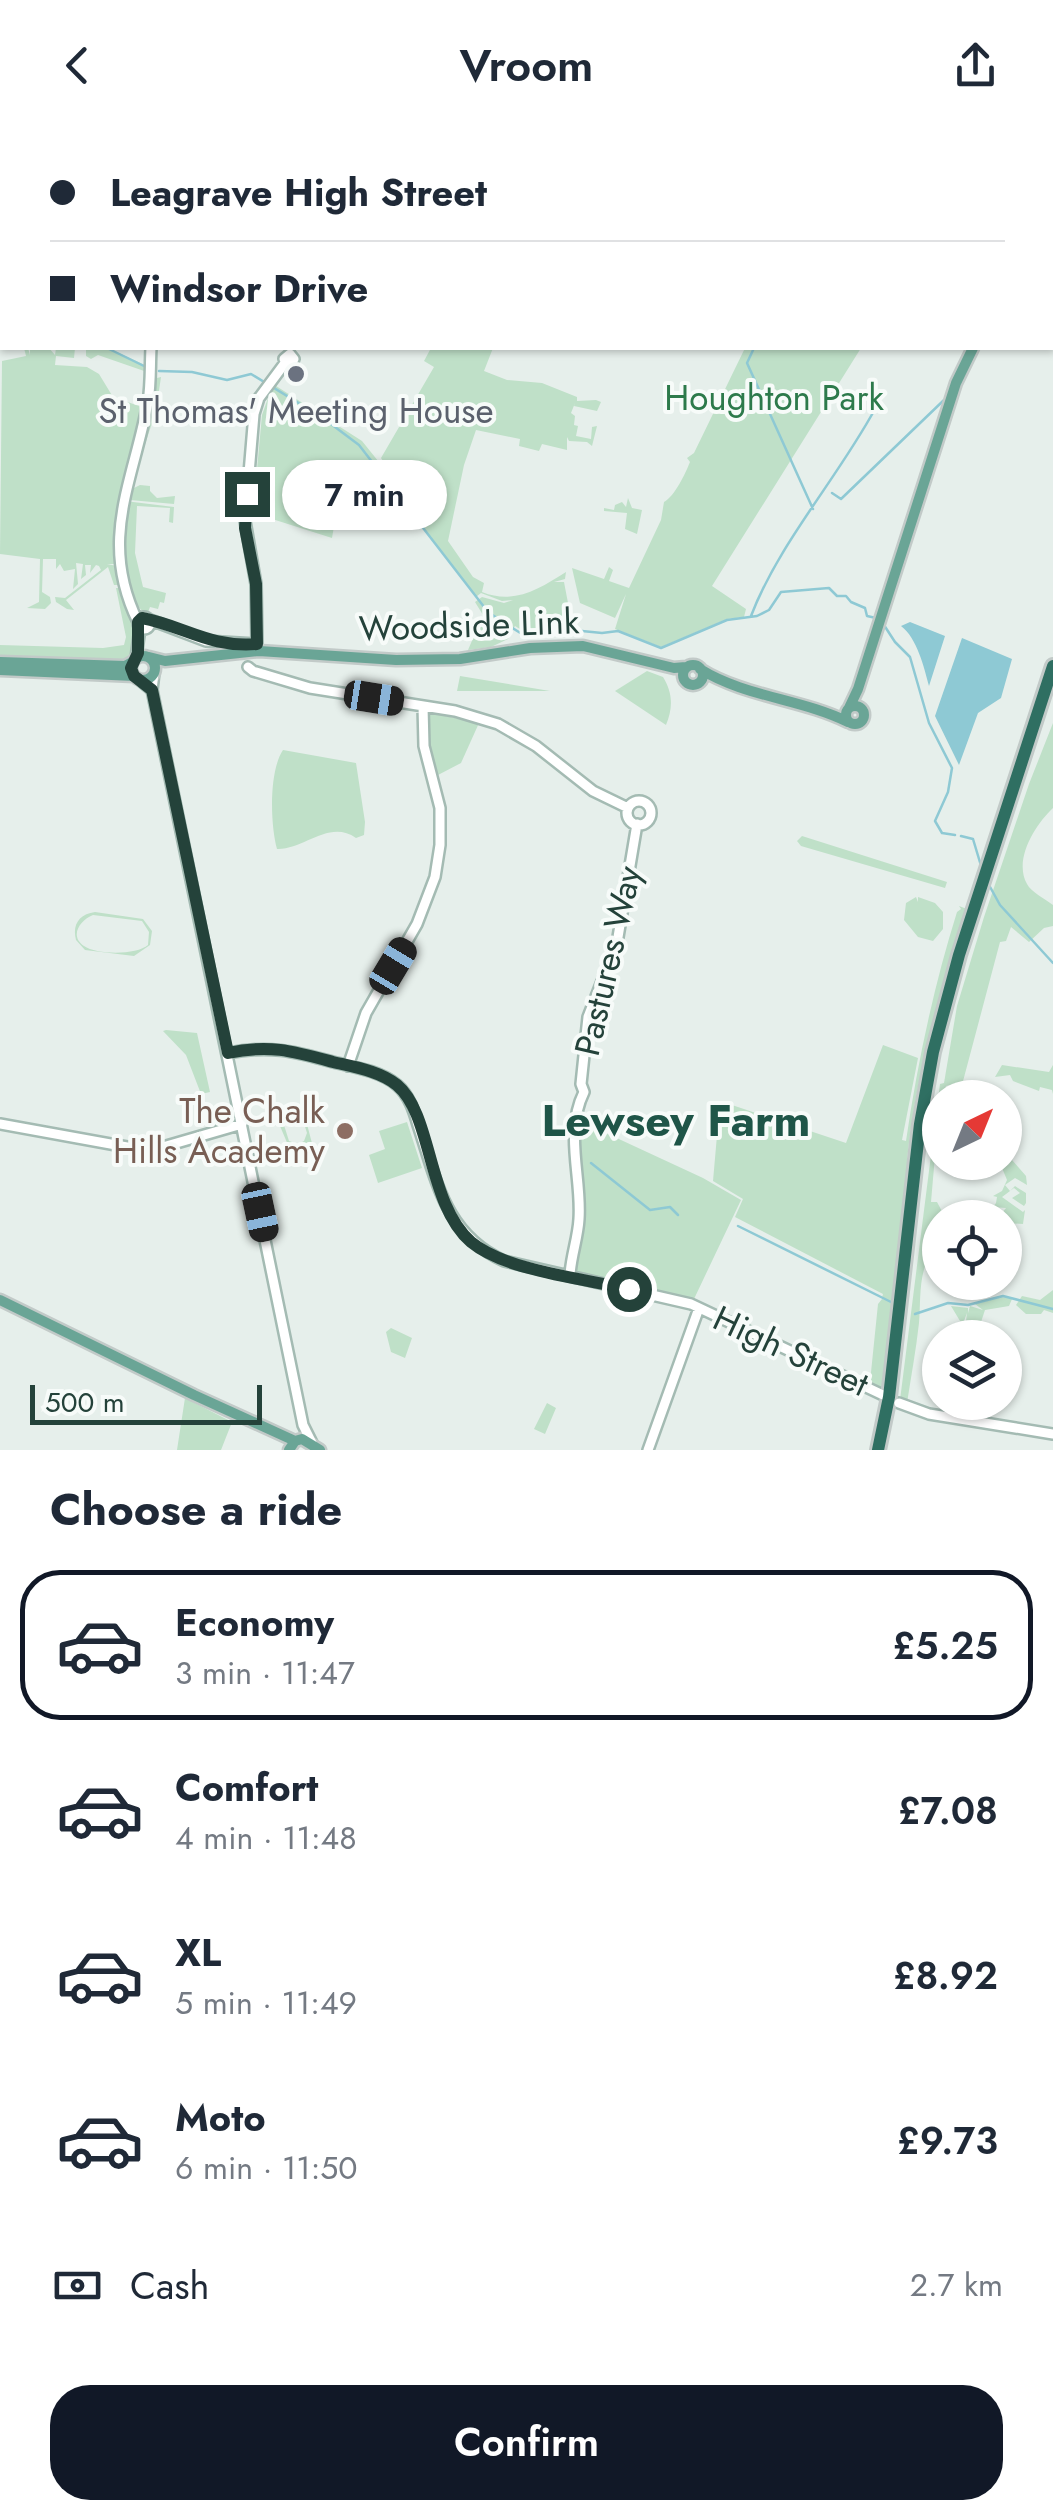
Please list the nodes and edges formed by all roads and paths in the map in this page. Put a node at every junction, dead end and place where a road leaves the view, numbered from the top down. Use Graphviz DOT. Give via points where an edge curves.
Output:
graph roads {
  1 [pos="151,350"];
  2 [pos="278,350"];
  3 [pos="972,350"];
  4 [pos="144,624"];
  5 [pos="246,658"];
  6 [pos="141,659"];
  7 [pos="0,662"];
  8 [pos="652,662"];
  9 [pos="1053,666"];
  10 [pos="686,668"];
  11 [pos="700,668"];
  12 [pos="0,670"];
  13 [pos="154,672"];
  14 [pos="137,678"];
  15 [pos="692,682"];
  16 [pos="742,687"];
  17 [pos="152,690"];
  18 [pos="1053,694"];
  19 [pos="423,706"];
  20 [pos="852,709"];
  21 [pos="829,712"];
  22 [pos="628,808"];
  23 [pos="637,824"];
  24 [pos="982,893"];
  25 [pos="228,1053"];
  26 [pos="348,1066"];
  27 [pos="0,1121"];
  28 [pos="242,1124"];
  29 [pos="570,1274"];
  30 [pos="0,1300"];
  31 [pos="699,1308"];
  32 [pos="883,1395"];
  33 [pos="900,1403"];
  34 [pos="303,1425"];
  35 [pos="1053,1434"];
  36 [pos="292,1445"];
  37 [pos="315,1447"];
  38 [pos="648,1450"];
  39 [pos="881,1450"];
  1 -- 4 [label="street" via="148,404 119,518 128,596"];
  2 -- 4 [label="street" via="285,359 254,414 245,520 257,644 228,645"];
  3 -- 20 [label="main road" via="956,382"];
  4 -- 6 [label="street"];
  5 -- 6 [label="main road, Woodside Link"];
  5 -- 8 [label="main road, Woodside Link" via="453,658 583,646"];
  5 -- 13 [label="main road, Woodside Link" via="162,664"];
  5 -- 19 [label="street" via="253,671 310,688"];
  6 -- 7 [label="main road, Woodside Link" via="123,666"];
  6 -- 13 [label="main road"];
  6 -- 14 [label="main road"];
  8 -- 10 [label="main road, Woodside Link"];
  8 -- 15 [label="main road, Woodside Link"];
  9 -- 24 [label="highway"];
  10 -- 11 [label="main road, Woodside Link"];
  10 -- 15 [label="main road"];
  11 -- 15 [label="main road" via="702,676"];
  11 -- 16 [label="main road, Woodside Link"];
  12 -- 14 [label="main road"];
  13 -- 14 [label="main road, Woodside Link"];
  13 -- 17 [label="street"];
  14 -- 17 [label="street"];
  15 -- 16 [label="main road, Woodside Link"];
  16 -- 21 [label="main road, Woodside Link"];
  17 -- 25 [label="street"];
  18 -- 24 [label="highway"];
  19 -- 22 [label="street" via="506,728 576,780"];
  19 -- 26 [label="street" via="424,746 440,808 435,878 366,1013"];
  20 -- 21 [label="main road, Woodside Link"];
  20 -- 21 [label="main road, Woodside Link" via="848,722"];
  22 -- 23 [label="street"];
  22 -- 23 [label="street" via="638,801 649,808 649,818"];
  23 -- 29 [label="street, Pastures Way" via="618,943 588,1017 574,1148 580,1218"];
  24 -- 39 [label="highway" via="926,1088"];
  25 -- 26 [label="street, High Street" via="273,1047"];
  25 -- 28 [label="street"];
  26 -- 29 [label="street, High Street" via="378,1074 403,1092 450,1216 468,1239 504,1261"];
  27 -- 28 [label="street" via="148,1151"];
  28 -- 34 [label="street"];
  29 -- 31 [label="street, High Street"];
  30 -- 36 [label="main road"];
  31 -- 32 [label="street, High Street"];
  31 -- 38 [label="street"];
  33 -- 35 [label="street, High Street"];
  34 -- 36 [label="street"];
  34 -- 37 [label="street"];
  36 -- 37 [label="main road"];
}
